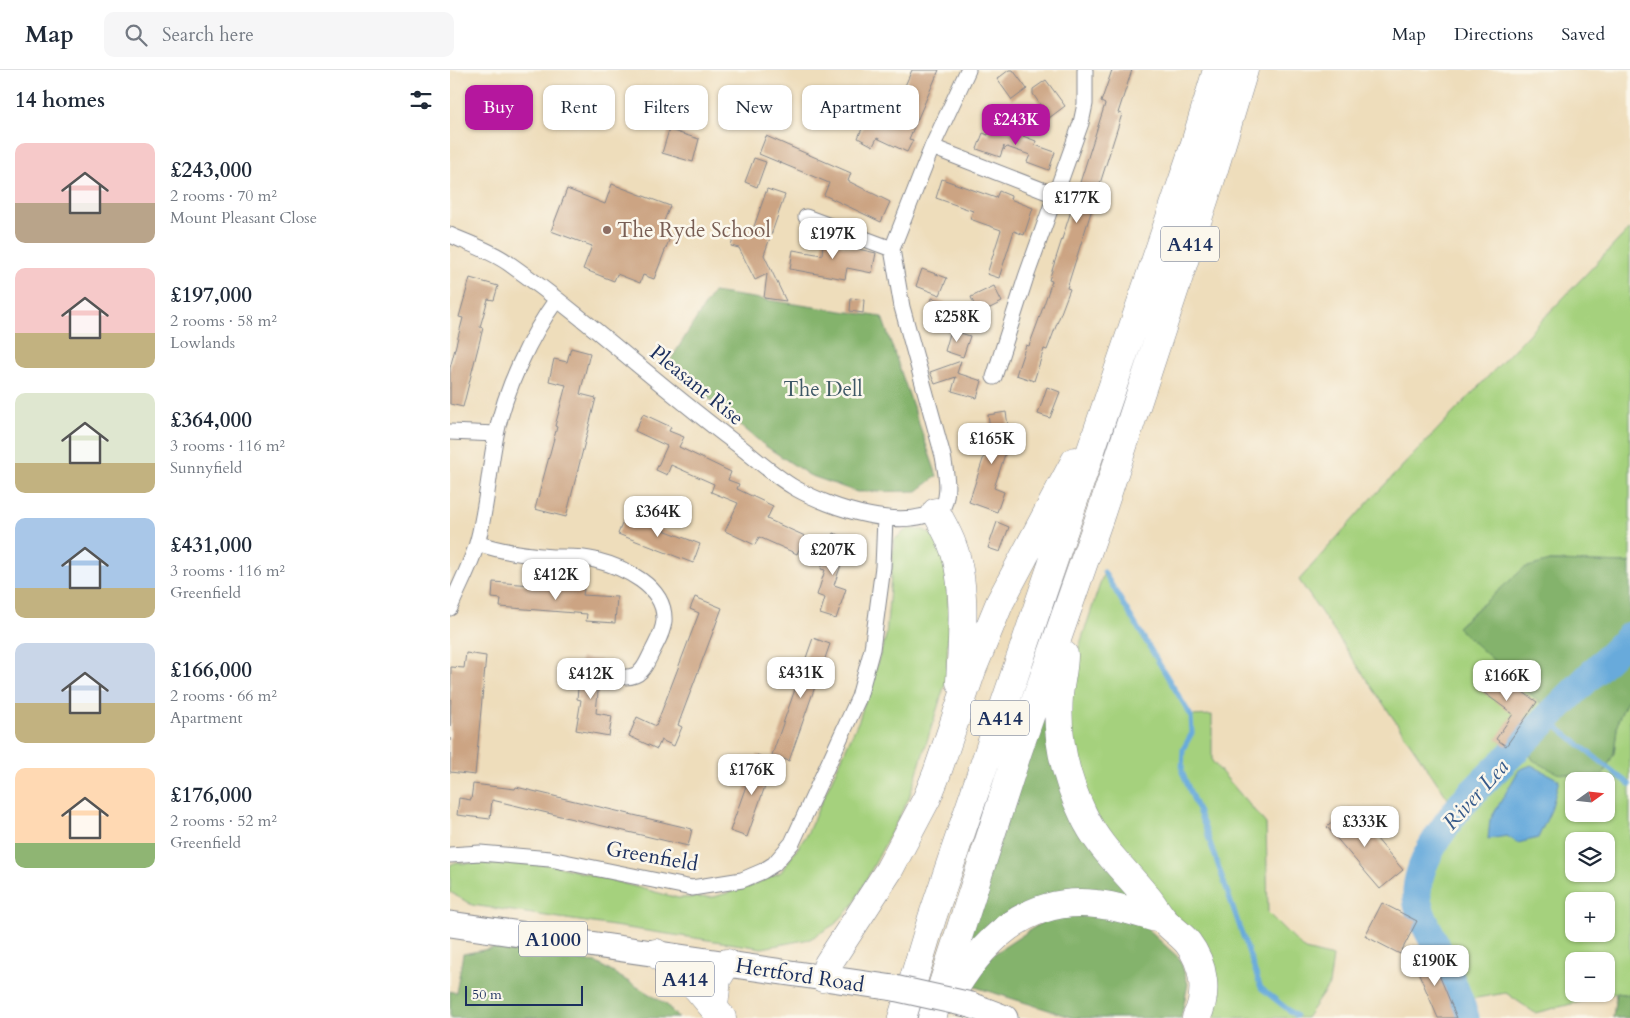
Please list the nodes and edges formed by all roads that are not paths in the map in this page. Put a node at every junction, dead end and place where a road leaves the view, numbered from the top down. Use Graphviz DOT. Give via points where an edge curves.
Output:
graph roads {
  1 [pos="968,70"];
  2 [pos="1085,70"];
  3 [pos="1217,70"];
  4 [pos="1244,70"];
  5 [pos="932,147"];
  6 [pos="1055,195"];
  7 [pos="806,217"];
  8 [pos="450,235"];
  9 [pos="892,249"];
  10 [pos="557,299"];
  11 [pos="994,377"];
  12 [pos="1102,419"];
  13 [pos="450,432"];
  14 [pos="496,434"];
  15 [pos="936,512"];
  16 [pos="885,518"];
  17 [pos="477,543"];
  18 [pos="450,608"];
  19 [pos="1063,626"];
  20 [pos="626,677"];
  21 [pos="960,706"];
  22 [pos="450,855"];
  23 [pos="1164,920"];
  24 [pos="450,924"];
  25 [pos="656,953"];
  26 [pos="727,963"];
  27 [pos="823,978"];
  28 [pos="718,1012"];
  29 [pos="902,1018"];
  30 [pos="932,1018"];
  31 [pos="938,1018"];
  32 [pos="1005,1018"];
  33 [pos="1196,1018"];
  1 -- 5 [label="street"];
  2 -- 6 [label="street" via="1082,122"];
  3 -- 12 [label="highway, A414" via="1194,150"];
  4 -- 19 [label="highway, A414"];
  5 -- 6 [label="street"];
  5 -- 9 [label="street"];
  6 -- 11 [label="street"];
  7 -- 9 [label="street"];
  8 -- 10 [label="street, Pleasant Rise" via="509,263"];
  9 -- 15 [label="street" via="902,307 943,456 946,500"];
  10 -- 14 [label="street" via="543,318 507,394"];
  10 -- 16 [label="street, Pleasant Rise" via="713,426 794,487 840,508"];
  12 -- 21 [label="highway, A414" via="1065,476 1000,602"];
  12 -- 29 [label="highway, A414" via="932,918"];
  13 -- 14 [label="street"];
  14 -- 17 [label="street"];
  15 -- 16 [label="street, Pleasant Rise"];
  15 -- 21 [label="highway" via="954,548 958,571 963,620"];
  16 -- 22 [label="street, Greenfield" via="883,567 872,649 859,697 792,843 774,864 742,880 692,888 550,859"];
  17 -- 18 [label="street"];
  17 -- 20 [label="street" via="499,551 594,560 627,572 649,587 662,607 662,631 642,672 635,677"];
  19 -- 23 [label="highway, A414" via="1064,666 1058,727 1075,795 1091,831"];
  19 -- 30 [label="highway, A414" via="1018,750"];
  21 -- 27 [label="highway, A414" via="926,798 889,870 828,964"];
  23 -- 31 [label="highway, A414" via="1095,904 1073,903 1036,912 1016,921 981,950 964,972"];
  23 -- 33 [label="highway, A414" via="1187,943 1199,962 1203,992"];
  24 -- 25 [label="main road, Hertford Road / A1000"];
  25 -- 26 [label="main road, Hertford Road / A1000"];
  25 -- 28 [label="highway, A414" via="697,988"];
  26 -- 27 [label="main road, Hertford Road / A1000"];
  26 -- 28 [label="highway, A414" via="717,980"];
  27 -- 32 [label="main road, Hertford Road / A1000, bridge" via="894,988 971,1005"];
}
